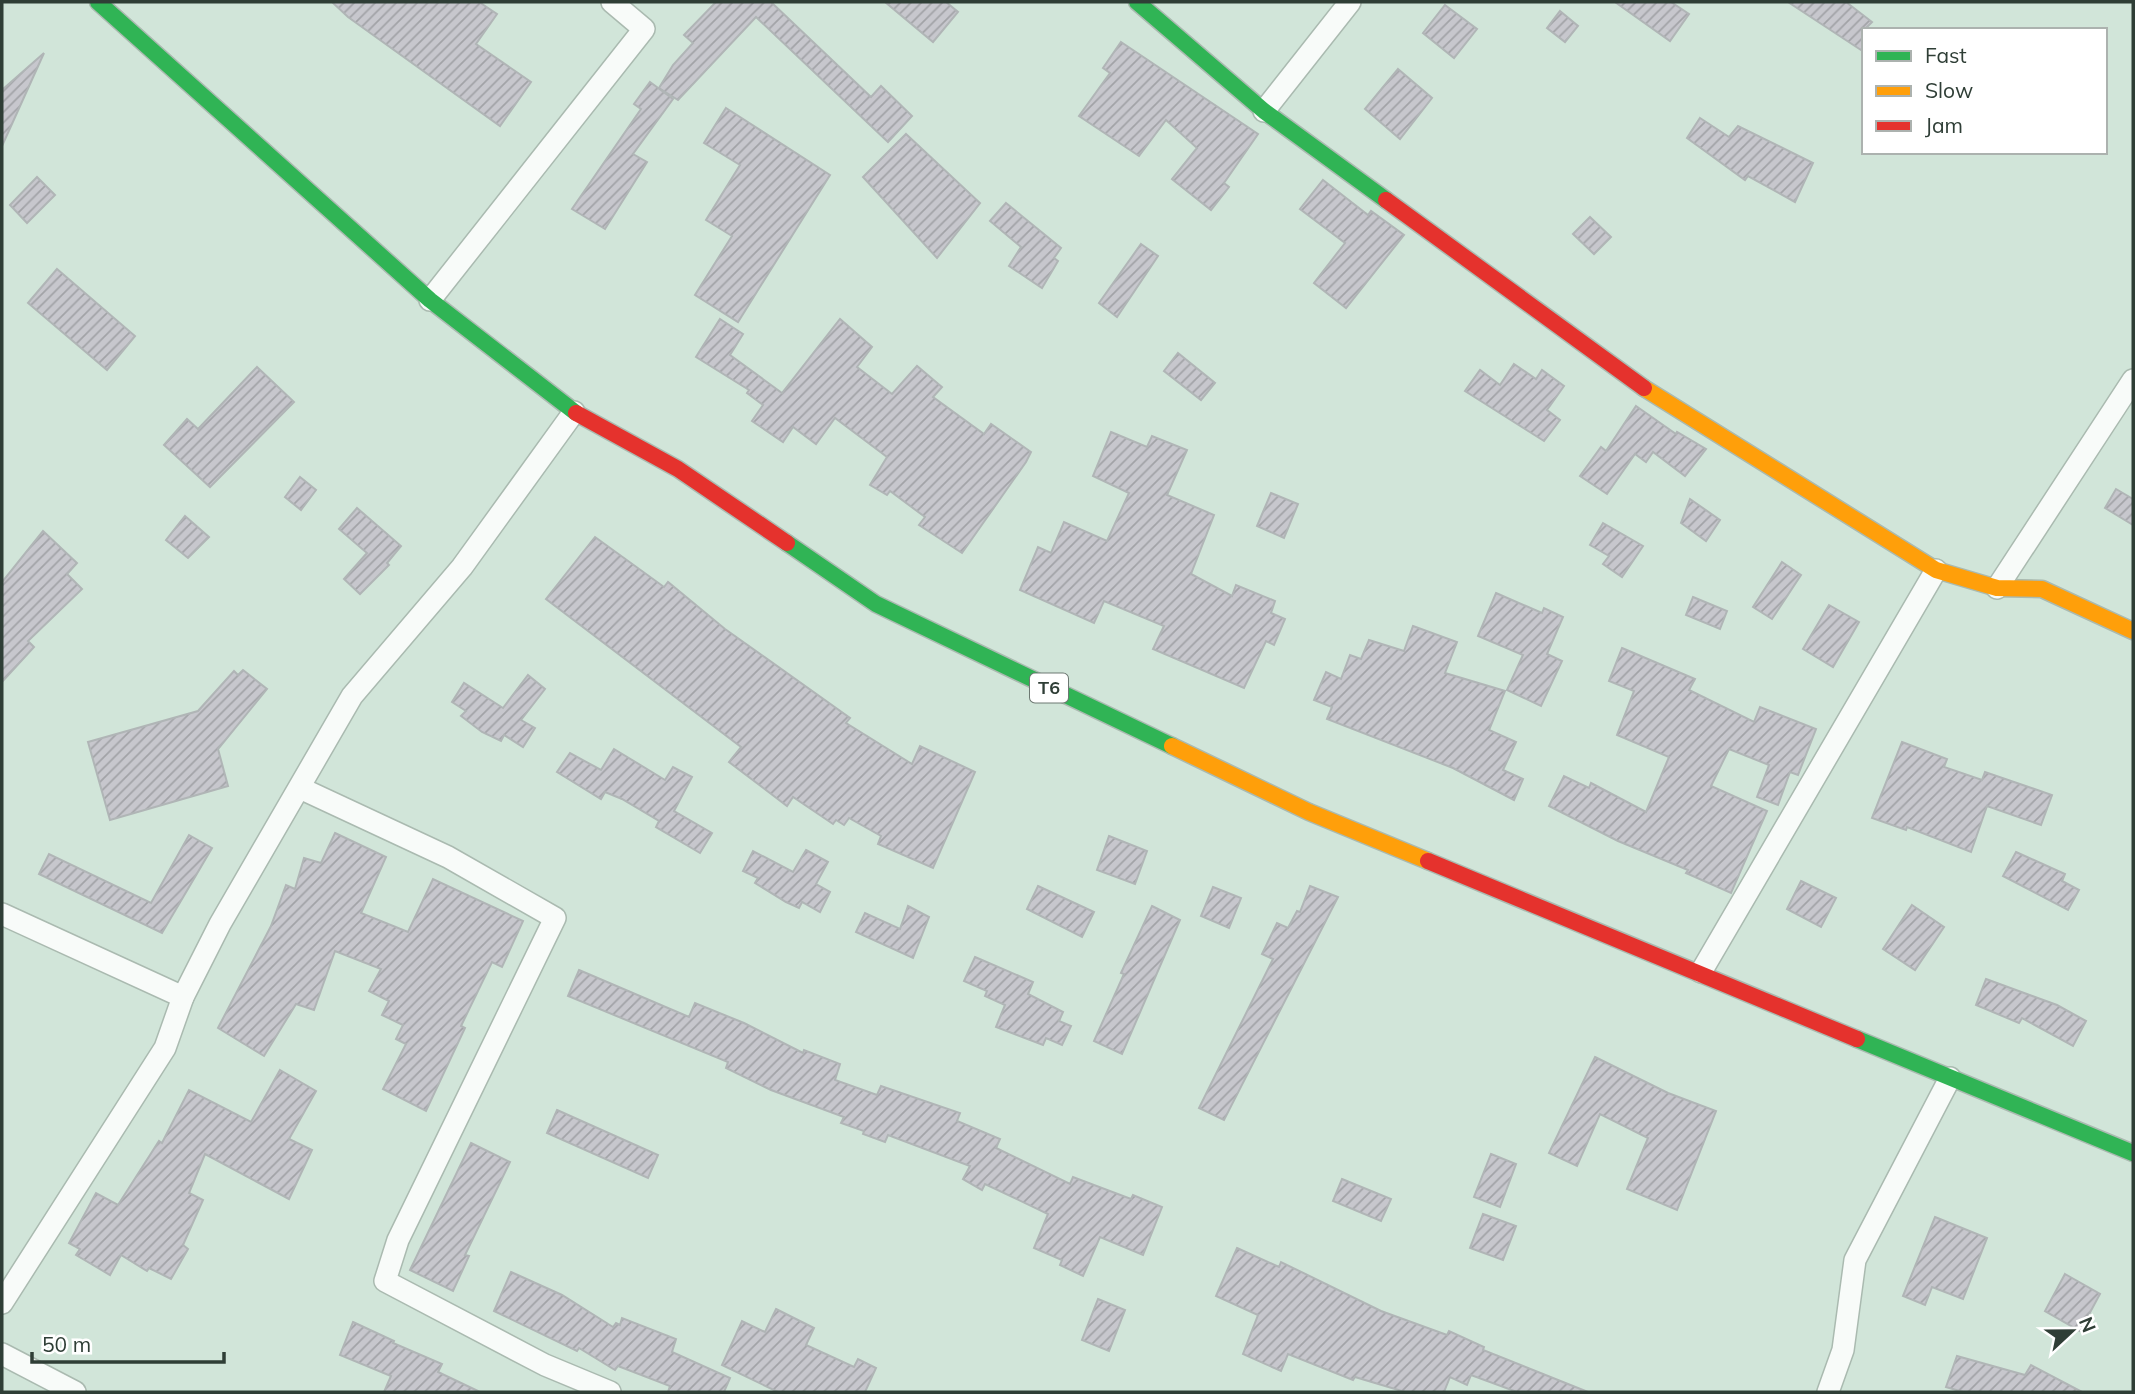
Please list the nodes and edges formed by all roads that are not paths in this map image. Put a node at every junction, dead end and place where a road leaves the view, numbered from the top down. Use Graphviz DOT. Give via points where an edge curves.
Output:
graph roads {
  1 [pos="98,2"];
  2 [pos="612,2"];
  3 [pos="1137,2"];
  4 [pos="1350,2"];
  5 [pos="1264,111"];
  6 [pos="430,300"];
  7 [pos="2133,380"];
  8 [pos="574,412"];
  9 [pos="1936,570"];
  10 [pos="1997,588"];
  11 [pos="2133,631"];
  12 [pos="300,788"];
  13 [pos="2,914"];
  14 [pos="1701,972"];
  15 [pos="183,997"];
  16 [pos="1950,1078"];
  17 [pos="2133,1153"];
  18 [pos="2,1303"];
  19 [pos="2,1354"];
  20 [pos="75,1392"];
  21 [pos="610,1392"];
  22 [pos="1828,1392"];
  1 -- 6 [label="main road, T6"];
  2 -- 6 [label="street" via="644,29"];
  3 -- 5 [label="main road"];
  4 -- 5 [label="street"];
  5 -- 9 [label="main road" via="1661,401"];
  6 -- 8 [label="main road, T6"];
  7 -- 10 [label="street"];
  8 -- 12 [label="street" via="462,567 352,696"];
  8 -- 14 [label="main road, T6" via="678,469 888,610 1309,812"];
  9 -- 10 [label="main road"];
  9 -- 14 [label="street"];
  10 -- 11 [label="main road" via="2042,589"];
  12 -- 15 [label="street"];
  12 -- 21 [label="street" via="449,857 555,918 398,1240 385,1281 545,1365"];
  13 -- 15 [label="street"];
  14 -- 16 [label="main road, T6"];
  15 -- 18 [label="street" via="165,1048"];
  16 -- 17 [label="main road, T6"];
  16 -- 22 [label="street" via="1855,1259 1843,1350"];
  19 -- 20 [label="street"];
}
